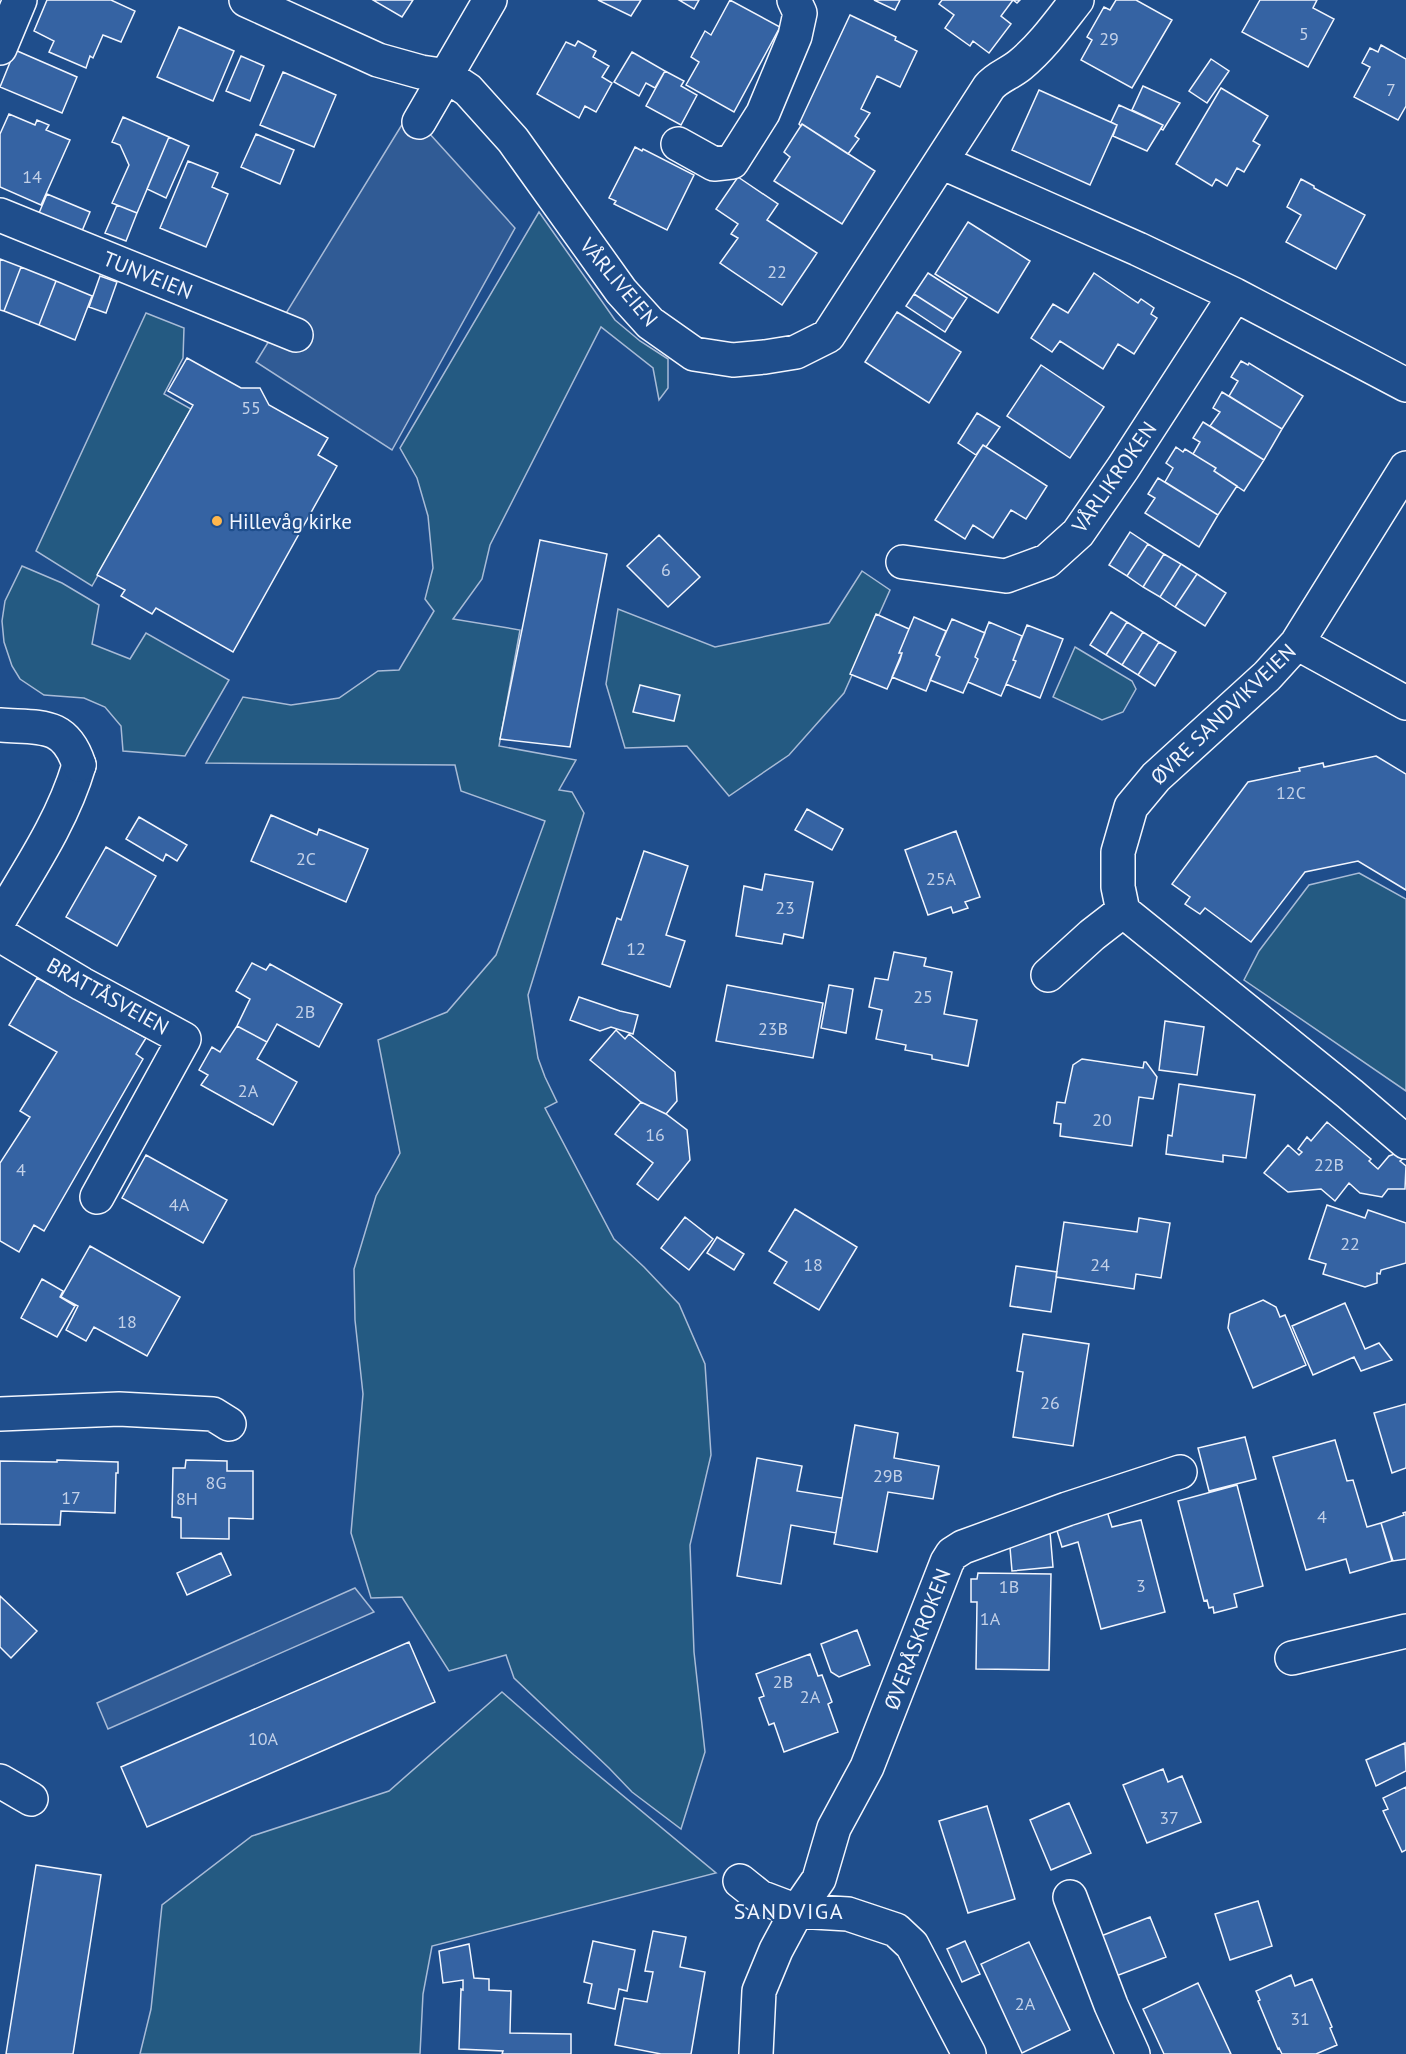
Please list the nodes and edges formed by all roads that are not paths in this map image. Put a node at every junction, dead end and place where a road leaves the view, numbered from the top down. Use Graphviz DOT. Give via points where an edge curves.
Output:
graph roads {
  1 [pos="20,0"];
  2 [pos="246,0"];
  3 [pos="490,0"];
  4 [pos="794,0"];
  5 [pos="1077,0"];
  6 [pos="0,48"];
  7 [pos="447,76"];
  8 [pos="419,122"];
  9 [pos="678,144"];
  10 [pos="941,162"];
  11 [pos="0,215"];
  12 [pos="1235,295"];
  13 [pos="296,335"];
  14 [pos="1406,385"];
  15 [pos="1406,468"];
  16 [pos="903,562"];
  17 [pos="1297,643"];
  18 [pos="1406,703"];
  19 [pos="0,725"];
  20 [pos="1123,911"];
  21 [pos="0,919"];
  22 [pos="0,935"];
  23 [pos="1048,975"];
  24 [pos="1406,1142"];
  25 [pos="98,1197"];
  26 [pos="0,1414"];
  27 [pos="229,1424"];
  28 [pos="1180,1472"];
  29 [pos="1406,1630"];
  30 [pos="1292,1658"];
  31 [pos="0,1781"];
  32 [pos="31,1799"];
  33 [pos="740,1881"];
  34 [pos="1070,1898"];
  35 [pos="797,1911"];
  36 [pos="756,2054"];
  37 [pos="969,2054"];
  38 [pos="1133,2054"];
  1 -- 6 [label="street"];
  2 -- 7 [label="street, VÅRLIVEIEN" via="378,60"];
  3 -- 7 [label="street"];
  4 -- 9 [label="street" via="800,13 795,36 763,113 732,162 714,164"];
  5 -- 10 [label="street, VÅRLIVEIEN" via="1038,49 995,80"];
  7 -- 8 [label="street"];
  7 -- 10 [label="street, VÅRLIVEIEN" via="468,90 513,140 621,291 650,324 694,354 733,360 765,357 796,352 828,336"];
  10 -- 12 [label="street"];
  11 -- 13 [label="street, TUNVEIEN"];
  12 -- 14 [label="street"];
  12 -- 16 [label="street, VÅRLIKROKEN" via="1085,524 1047,561 1006,576"];
  15 -- 17 [label="street, ØVRE SANDVIKVEIEN"];
  17 -- 18 [label="street"];
  17 -- 20 [label="street, ØVRE SANDVIKVEIEN" via="1267,676 1156,777 1131,807 1118,852"];
  19 -- 21 [label="street" via="50,729 67,739 79,765 73,787 48,837"];
  20 -- 23 [label="street"];
  20 -- 24 [label="street"];
  22 -- 25 [label="street, BRATTÅSVEIEN" via="184,1039"];
  26 -- 27 [label="street" via="119,1409 213,1414"];
  28 -- 35 [label="street, ØVERÅSKROKEN" via="1067,1509 952,1554 867,1767 834,1828 819,1879"];
  29 -- 30 [label="street"];
  31 -- 32 [label="street"];
  33 -- 35 [label="street" via="760,1897"];
  34 -- 38 [label="street"];
  35 -- 36 [label="street, ØVERÅSKROKEN" via="759,1990"];
  35 -- 37 [label="street" via="848,1914 896,1930 912,1945"];
}
